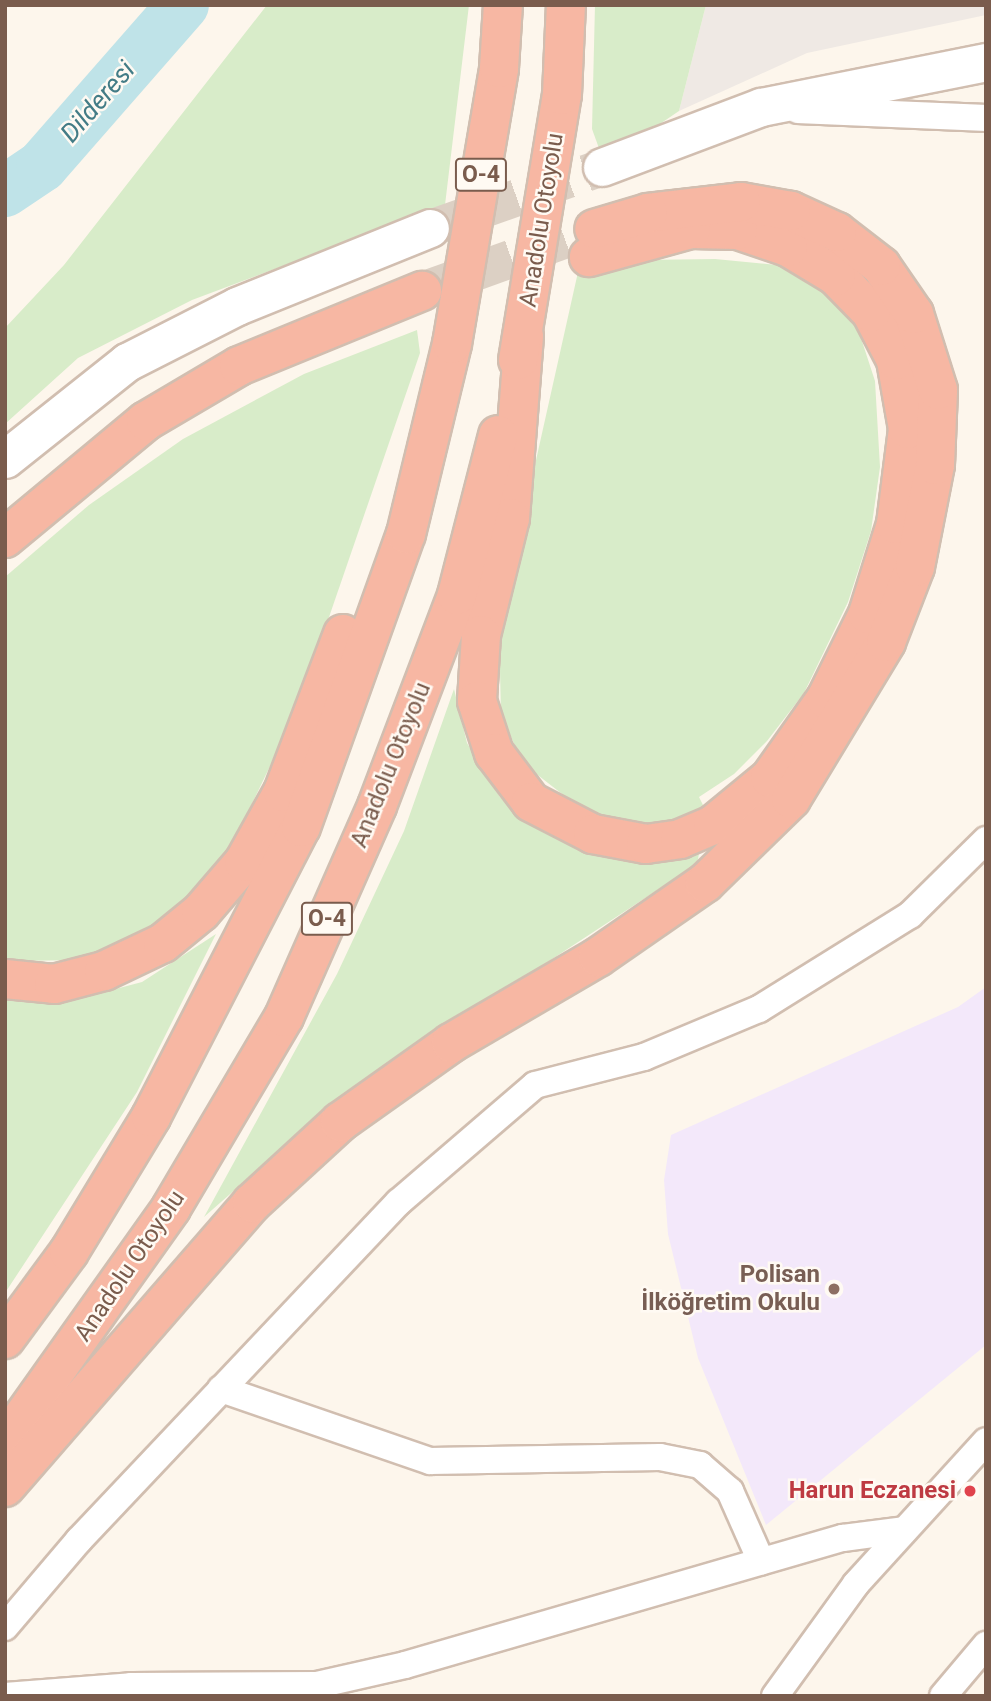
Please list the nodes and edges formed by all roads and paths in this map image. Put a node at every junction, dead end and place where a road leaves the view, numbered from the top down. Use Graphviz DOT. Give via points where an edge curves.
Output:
graph roads {
  1 [pos="503,5"];
  2 [pos="566,5"];
  3 [pos="986,62"];
  4 [pos="761,107"];
  5 [pos="986,118"];
  6 [pos="602,167"];
  7 [pos="430,228"];
  8 [pos="524,336"];
  9 [pos="452,344"];
  10 [pos="5,459"];
  11 [pos="5,538"];
  12 [pos="5,565"];
  13 [pos="986,841"];
  14 [pos="5,979"];
  15 [pos="5,1339"];
  16 [pos="221,1390"];
  17 [pos="986,1441"];
  18 [pos="5,1443"];
  19 [pos="5,1487"];
  20 [pos="904,1530"];
  21 [pos="761,1561"];
  22 [pos="5,1627"];
  23 [pos="986,1645"];
  24 [pos="5,1696"];
  25 [pos="775,1696"];
  26 [pos="943,1696"];
  1 -- 9 [label="highway, O-4" via="499,68"];
  2 -- 8 [label="highway, Anadolu Otoyolu / O-4" via="562,95"];
  3 -- 4 [label="main road"];
  4 -- 5 [label="street"];
  4 -- 6 [label="main road"];
  7 -- 10 [label="main road" via="237,306 127,362"];
  8 -- 18 [label="highway, Anadolu Otoyolu / O-4" via="457,595 377,806 284,1017 171,1208"];
  8 -- 19 [label="highway" via="510,518 481,635 477,701 494,753 531,802 593,834 646,844 680,839 713,825 752,795 826,699 868,614 896,524 908,429 896,360 871,312 836,276 788,247 738,230 691,229 591,243 694,204 741,202 791,211 837,232 894,285 914,314 938,390 936,466 915,567 886,642 791,799 705,883 598,957 452,1042 340,1122 252,1203"];
  9 -- 14 [label="highway" via="283,792 244,862 163,943 104,971 54,984"];
  9 -- 15 [label="highway, O-4" via="407,534 301,827 151,1117 69,1252"];
  11 -- 12 [label="highway" via="146,421 239,366 419,303 242,388 155,440 86,491"];
  13 -- 16 [label="street" via="910,915 759,1009 644,1057 535,1085 399,1202"];
  16 -- 21 [label="street" via="430,1461 660,1457 700,1465 730,1491"];
  16 -- 22 [label="street"];
  17 -- 20 [label="street"];
  20 -- 21 [label="street" via="843,1538"];
  20 -- 25 [label="street" via="856,1584"];
  21 -- 24 [label="street" via="405,1665 317,1685 131,1686"];
  23 -- 26 [label="street"];
}
